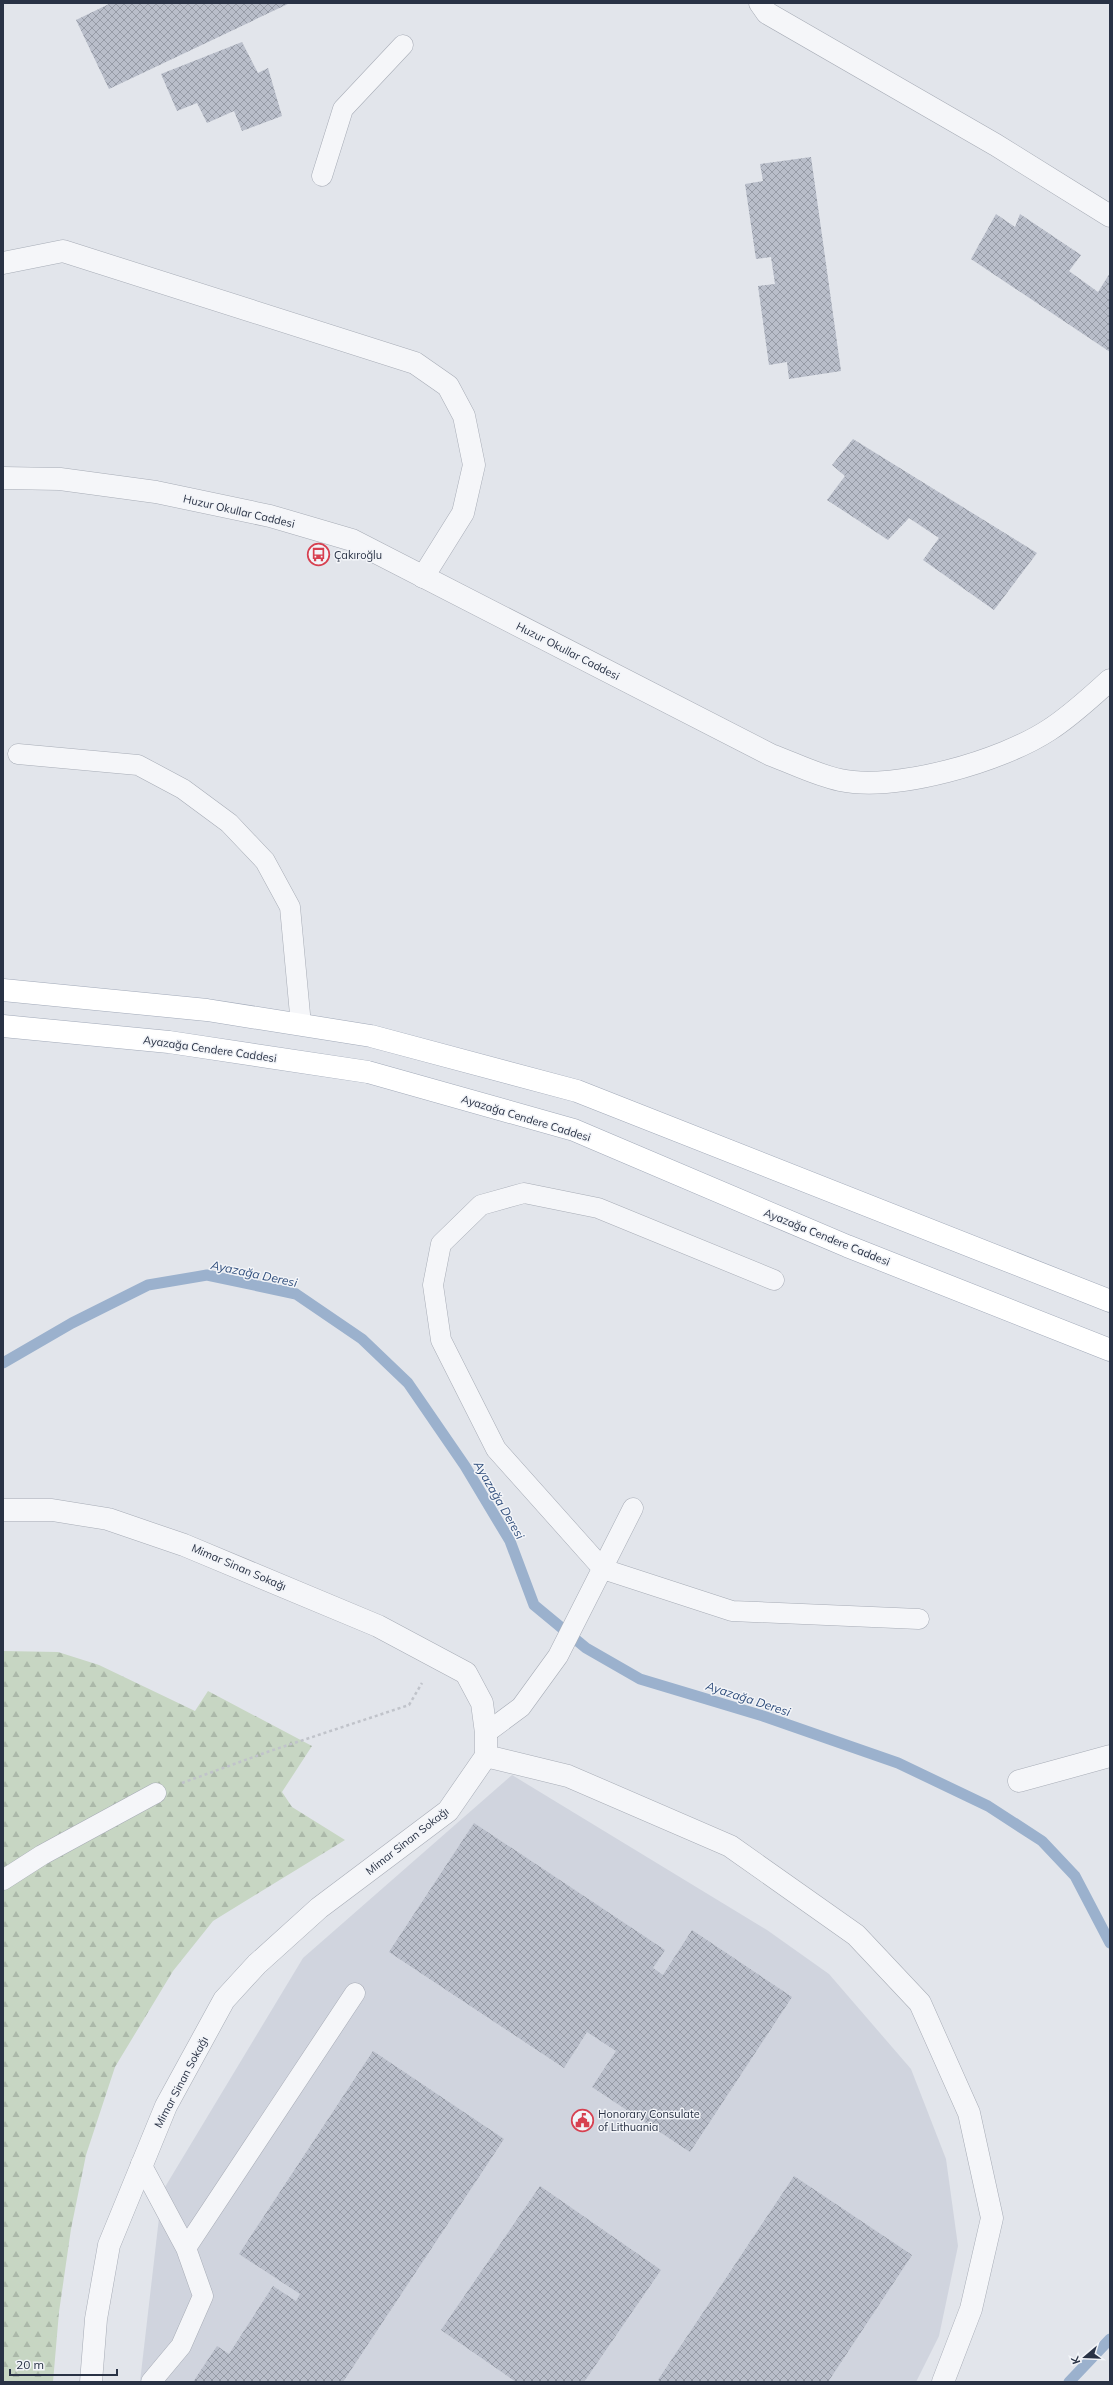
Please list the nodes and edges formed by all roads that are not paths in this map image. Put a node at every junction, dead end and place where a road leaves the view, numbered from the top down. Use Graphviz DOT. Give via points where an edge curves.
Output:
graph roads {
  1 [pos="760,3"];
  2 [pos="403,45"];
  3 [pos="322,176"];
  4 [pos="1110,216"];
  5 [pos="3,263"];
  6 [pos="3,478"];
  7 [pos="423,577"];
  8 [pos="1110,680"];
  9 [pos="18,754"];
  10 [pos="3,990"];
  11 [pos="301,1025"];
  12 [pos="3,1026"];
  13 [pos="774,1280"];
  14 [pos="1110,1301"];
  15 [pos="1110,1350"];
  16 [pos="633,1508"];
  17 [pos="3,1510"];
  18 [pos="603,1569"];
  19 [pos="919,1619"];
  20 [pos="486,1733"];
  21 [pos="486,1756"];
  22 [pos="1110,1756"];
  23 [pos="1019,1781"];
  24 [pos="156,1793"];
  25 [pos="3,1880"];
  26 [pos="355,1993"];
  27 [pos="141,2164"];
  28 [pos="186,2248"];
  29 [pos="91,2382"];
  30 [pos="151,2382"];
  31 [pos="943,2382"];
  1 -- 4 [label="street" via="767,13 996,145"];
  2 -- 3 [label="lane" via="343,110"];
  5 -- 7 [label="street" via="63,251 415,363 448,386 464,416 474,465 463,513"];
  6 -- 7 [label="street, Huzur Okullar Caddesi" via="60,479 149,491 270,516 352,540"];
  7 -- 8 [label="street, Huzur Okullar Caddesi" via="771,755 840,780 879,783 913,779 970,764 1009,750 1049,730"];
  9 -- 11 [label="lane" via="138,765 184,789 230,823 265,861 290,907"];
  10 -- 11 [label="main road" via="207,1010"];
  11 -- 14 [label="main road" via="371,1036 577,1091"];
  12 -- 15 [label="main road, Ayazağa Cendere Caddesi" via="169,1042 368,1072 574,1130 847,1246"];
  13 -- 18 [label="lane" via="598,1208 524,1193 481,1204 441,1244 433,1285 441,1340 496,1449"];
  16 -- 18 [label="lane"];
  17 -- 20 [label="street, Mimar Sinan Sokağı" via="52,1510 108,1519 184,1545 378,1626 466,1673 482,1702"];
  18 -- 19 [label="lane" via="732,1611"];
  18 -- 20 [label="lane" via="558,1656 521,1707"];
  20 -- 21 [label="street, Mimar Sinan Sokağı"];
  21 -- 27 [label="street, Mimar Sinan Sokağı" via="448,1811 319,1908 257,1964 224,2000 166,2106"];
  21 -- 31 [label="street" via="568,1776 730,1846 856,1935 920,2003 969,2113 992,2218 971,2309"];
  22 -- 23 [label="street"];
  24 -- 25 [label="lane" via="42,1855"];
  26 -- 28 [label="lane"];
  27 -- 28 [label="lane"];
  27 -- 29 [label="street, Mimar Sinan Sokağı" via="110,2245 96,2319"];
  28 -- 30 [label="lane" via="203,2296 181,2346"];
}
